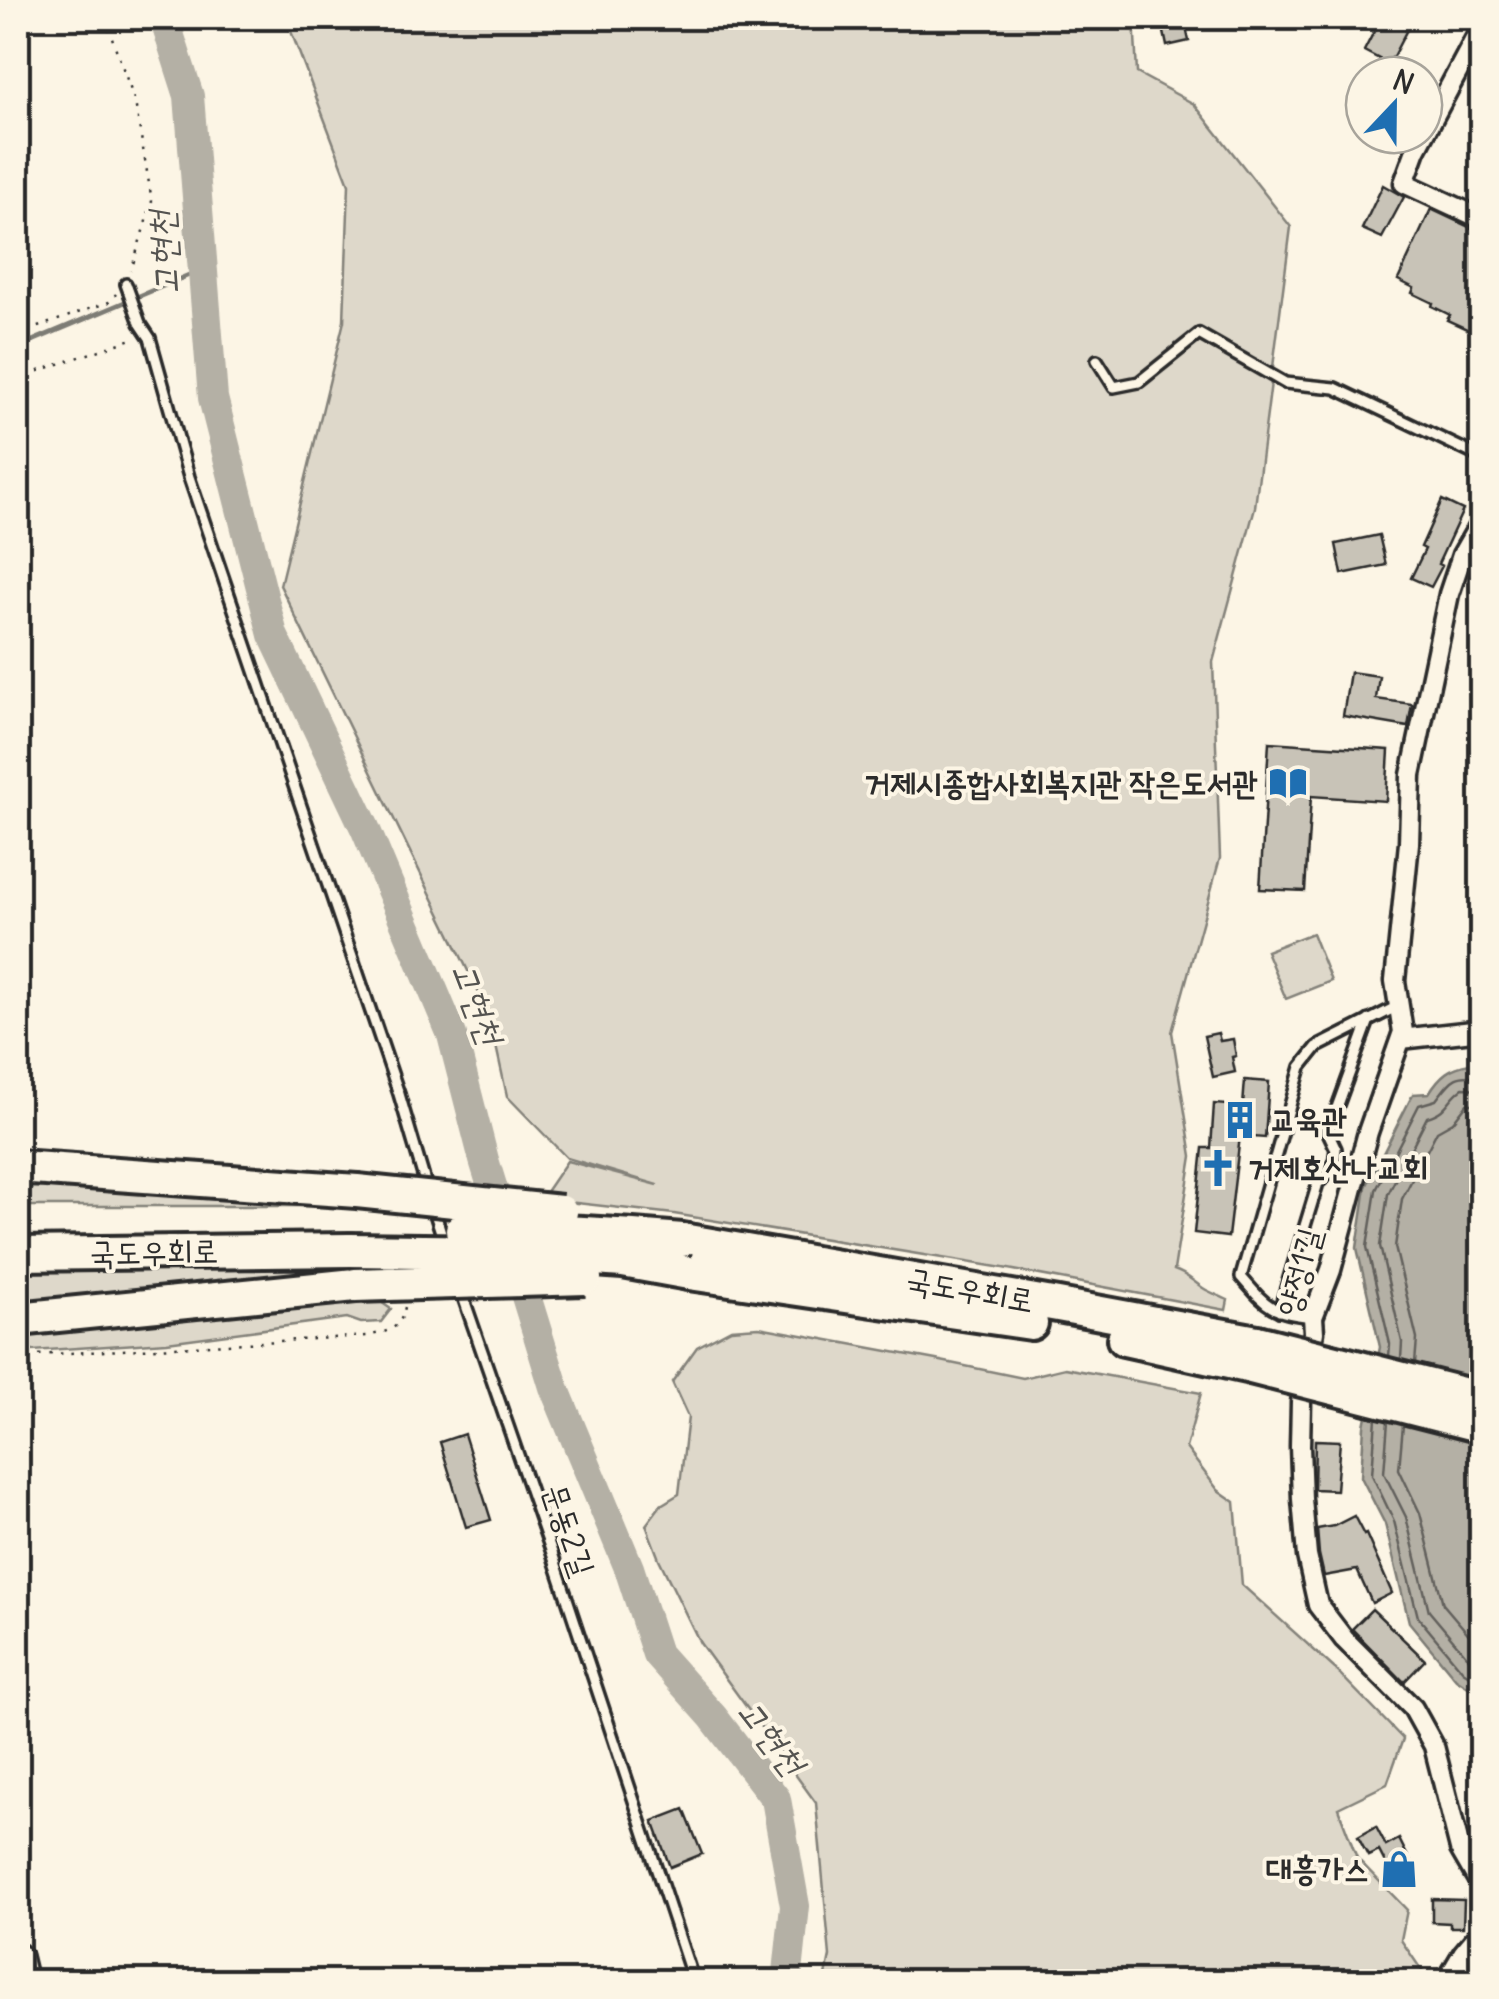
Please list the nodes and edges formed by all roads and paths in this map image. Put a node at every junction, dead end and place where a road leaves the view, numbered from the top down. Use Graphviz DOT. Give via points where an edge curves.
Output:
graph roads {
  1 [pos="105,18"];
  2 [pos="1482,26"];
  3 [pos="1482,219"];
  4 [pos="126,284"];
  5 [pos="18,334"];
  6 [pos="150,338"];
  7 [pos="1097,360"];
  8 [pos="18,378"];
  9 [pos="1482,458"];
  10 [pos="1482,520"];
  11 [pos="1400,1004"];
  12 [pos="1369,1020"];
  13 [pos="1482,1030"];
  14 [pos="1401,1039"];
  15 [pos="18,1167"];
  16 [pos="53,1169"];
  17 [pos="18,1177"];
  18 [pos="18,1234"];
  19 [pos="347,1240"];
  20 [pos="682,1240"];
  21 [pos="18,1254"];
  22 [pos="690,1273"];
  23 [pos="1279,1311"];
  24 [pos="1313,1317"];
  25 [pos="18,1319"];
  26 [pos="1254,1354"];
  27 [pos="1482,1399"];
  28 [pos="1482,1426"];
  29 [pos="1482,1887"];
  30 [pos="1482,1936"];
  31 [pos="18,1956"];
  32 [pos="24,1982"];
  33 [pos="694,1982"];
  34 [pos="1450,1982"];
  1 -- 4 [label="path" via="135,102 152,201"];
  2 -- 3 [label="street" via="1404,183"];
  4 -- 5 [label="path" via="109,302"];
  4 -- 6 [label="lane, 문동2길"];
  6 -- 8 [label="path" via="130,338"];
  6 -- 33 [label="lane, 문동2길" via="188,477"];
  7 -- 9 [label="lane" via="1114,387 1140,382 1199,334 1286,383 1335,388"];
  10 -- 11 [label="street, 양정1길" via="1449,594 1411,775 1395,981"];
  11 -- 12 [label="lane"];
  11 -- 14 [label="street, 양정1길"];
  12 -- 23 [label="lane" via="1328,1132 1336,1149 1333,1170 1318,1183"];
  12 -- 23 [label="lane" via="1317,1047 1302,1067 1241,1277"];
  13 -- 14 [label="street"];
  14 -- 24 [label="street, 양정1길"];
  15 -- 16 [label="highway"];
  16 -- 17 [label="highway"];
  16 -- 20 [label="highway, bridge" via="357,1190 602,1216"];
  18 -- 19 [label="highway, 국도우회로"];
  19 -- 20 [label="highway, bridge" via="531,1230"];
  19 -- 21 [label="highway, 국도우회로"];
  19 -- 22 [label="highway, bridge" via="623,1261"];
  20 -- 26 [label="highway, 국도우회로" via="1058,1305"];
  22 -- 25 [label="highway, bridge" via="355,1285"];
  22 -- 26 [label="highway, 국도우회로"];
  23 -- 24 [label="lane"];
  24 -- 29 [label="street, 양정1길" via="1300,1446 1307,1556 1318,1605 1413,1708 1434,1746 1460,1849"];
  26 -- 27 [label="highway, bridge"];
  26 -- 28 [label="highway, bridge"];
  30 -- 34 [label="street"];
  31 -- 32 [label="street"];
}
